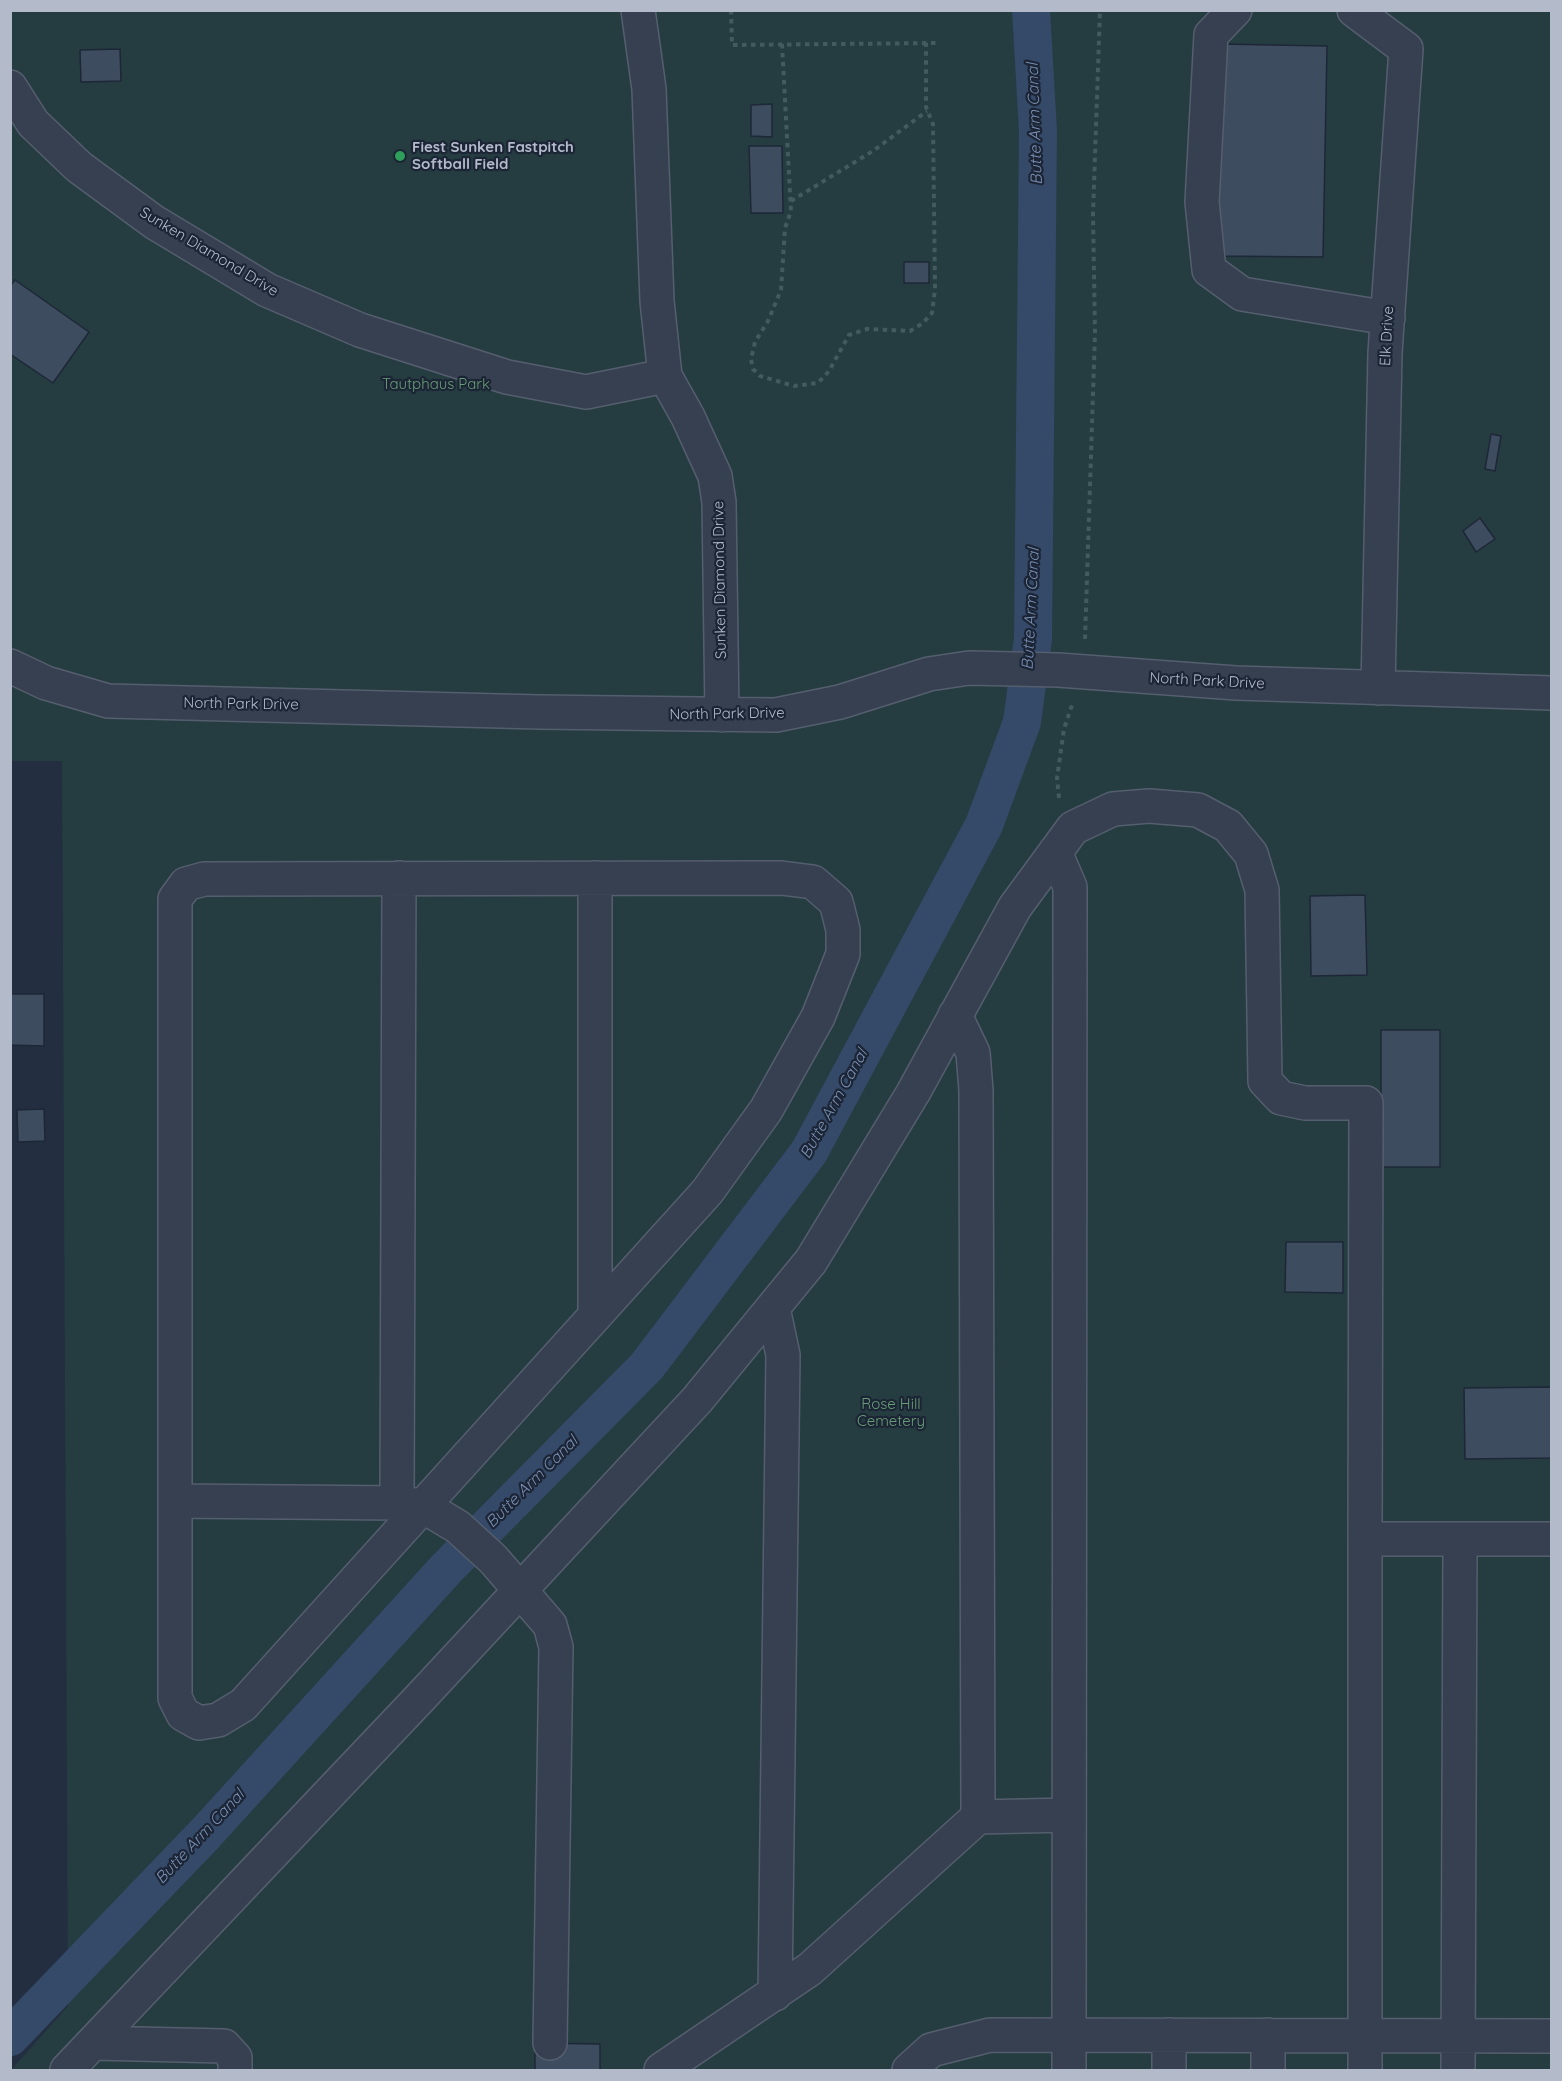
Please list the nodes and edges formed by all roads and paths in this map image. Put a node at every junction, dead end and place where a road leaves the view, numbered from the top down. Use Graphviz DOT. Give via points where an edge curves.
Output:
graph roads {
  1 [pos="638,10"];
  2 [pos="731,10"];
  3 [pos="1101,10"];
  4 [pos="1235,10"];
  5 [pos="1354,10"];
  6 [pos="926,43"];
  7 [pos="939,43"];
  8 [pos="782,44"];
  9 [pos="10,87"];
  10 [pos="927,111"];
  11 [pos="790,202"];
  12 [pos="1388,318"];
  13 [pos="665,376"];
  14 [pos="1085,646"];
  15 [pos="10,666"];
  16 [pos="1378,688"];
  17 [pos="1551,693"];
  18 [pos="1073,702"];
  19 [pos="722,715"];
  20 [pos="1060,845"];
  21 [pos="399,878"];
  22 [pos="595,878"];
  23 [pos="955,1015"];
  24 [pos="773,1308"];
  25 [pos="595,1316"];
  26 [pos="174,1501"];
  27 [pos="410,1504"];
  28 [pos="1365,1539"];
  29 [pos="1551,1539"];
  30 [pos="1460,1540"];
  31 [pos="521,1590"];
  32 [pos="1070,1815"];
  33 [pos="978,1817"];
  34 [pos="775,1994"];
  35 [pos="1070,2035"];
  36 [pos="1169,2035"];
  37 [pos="1268,2035"];
  38 [pos="1365,2035"];
  39 [pos="1458,2036"];
  40 [pos="1551,2036"];
  41 [pos="93,2043"];
  42 [pos="550,2043"];
  43 [pos="135,2057"];
  44 [pos="67,2070"];
  45 [pos="235,2070"];
  46 [pos="661,2070"];
  47 [pos="909,2070"];
  48 [pos="1069,2070"];
  49 [pos="1169,2070"];
  50 [pos="1268,2070"];
  51 [pos="1365,2070"];
  52 [pos="1458,2070"];
  1 -- 13 [label="street" via="649,89 657,301"];
  2 -- 8 [label="path" via="732,45"];
  3 -- 14 [label="path"];
  4 -- 12 [label="street" via="1211,34 1202,202 1209,270 1242,294"];
  5 -- 12 [label="street, Elk Drive" via="1406,50"];
  6 -- 7 [label="path"];
  6 -- 8 [label="path"];
  6 -- 10 [label="path"];
  8 -- 11 [label="path"];
  9 -- 13 [label="street, Sunken Diamond Drive" via="33,123 79,167 154,222 267,290 360,330 507,377 586,392"];
  10 -- 11 [label="path" via="873,151"];
  10 -- 11 [label="path" via="933,124 932,313 910,331 867,329 849,335 829,371 818,383 804,386 760,376 751,359 755,342 781,290"];
  12 -- 16 [label="street, Elk Drive"];
  13 -- 19 [label="street, Sunken Diamond Drive" via="715,476 718,493"];
  15 -- 19 [label="street, North Park Drive" via="46,683 108,701"];
  16 -- 17 [label="street, North Park Drive"];
  16 -- 19 [label="street, North Park Drive" via="969,668 929,674 787,714"];
  18 -- 20 [label="path" via="1064,729 1057,778"];
  20 -- 23 [label="street" via="1015,907"];
  20 -- 28 [label="street" via="1073,828 1113,809 1149,806 1198,810 1228,826 1251,854 1262,890 1265,1081 1281,1098 1305,1103 1366,1103"];
  20 -- 32 [label="street" via="1070,887"];
  21 -- 22 [label="street"];
  21 -- 26 [label="street" via="204,879 186,884 175,899"];
  21 -- 27 [label="street"];
  22 -- 25 [label="street"];
  22 -- 25 [label="street" via="781,878 813,882 836,902 843,930 843,954 818,1017 766,1110 707,1192"];
  23 -- 24 [label="street" via="812,1261"];
  23 -- 33 [label="street" via="973,1053 976,1090"];
  24 -- 31 [label="street" via="697,1400"];
  24 -- 34 [label="street" via="783,1355"];
  25 -- 27 [label="street"];
  26 -- 27 [label="street"];
  26 -- 27 [label="street" via="175,1698 183,1714 199,1723 218,1720 243,1705"];
  27 -- 31 [label="street" via="458,1527"];
  28 -- 30 [label="street"];
  28 -- 38 [label="street"];
  29 -- 30 [label="street"];
  30 -- 39 [label="street"];
  31 -- 41 [label="street"];
  31 -- 42 [label="street" via="550,1624 556,1647"];
  32 -- 33 [label="street"];
  32 -- 35 [label="street"];
  33 -- 34 [label="street" via="810,1969"];
  34 -- 46 [label="street"];
  35 -- 36 [label="street"];
  35 -- 47 [label="street" via="990,2035 931,2050"];
  35 -- 48 [label="street"];
  36 -- 37 [label="street"];
  36 -- 49 [label="street"];
  37 -- 38 [label="street"];
  37 -- 50 [label="street"];
  38 -- 39 [label="street"];
  38 -- 51 [label="street"];
  39 -- 40 [label="street"];
  39 -- 52 [label="street"];
  41 -- 43 [label="street"];
  41 -- 44 [label="street"];
  43 -- 45 [label="street" via="224,2046 235,2058"];
}
